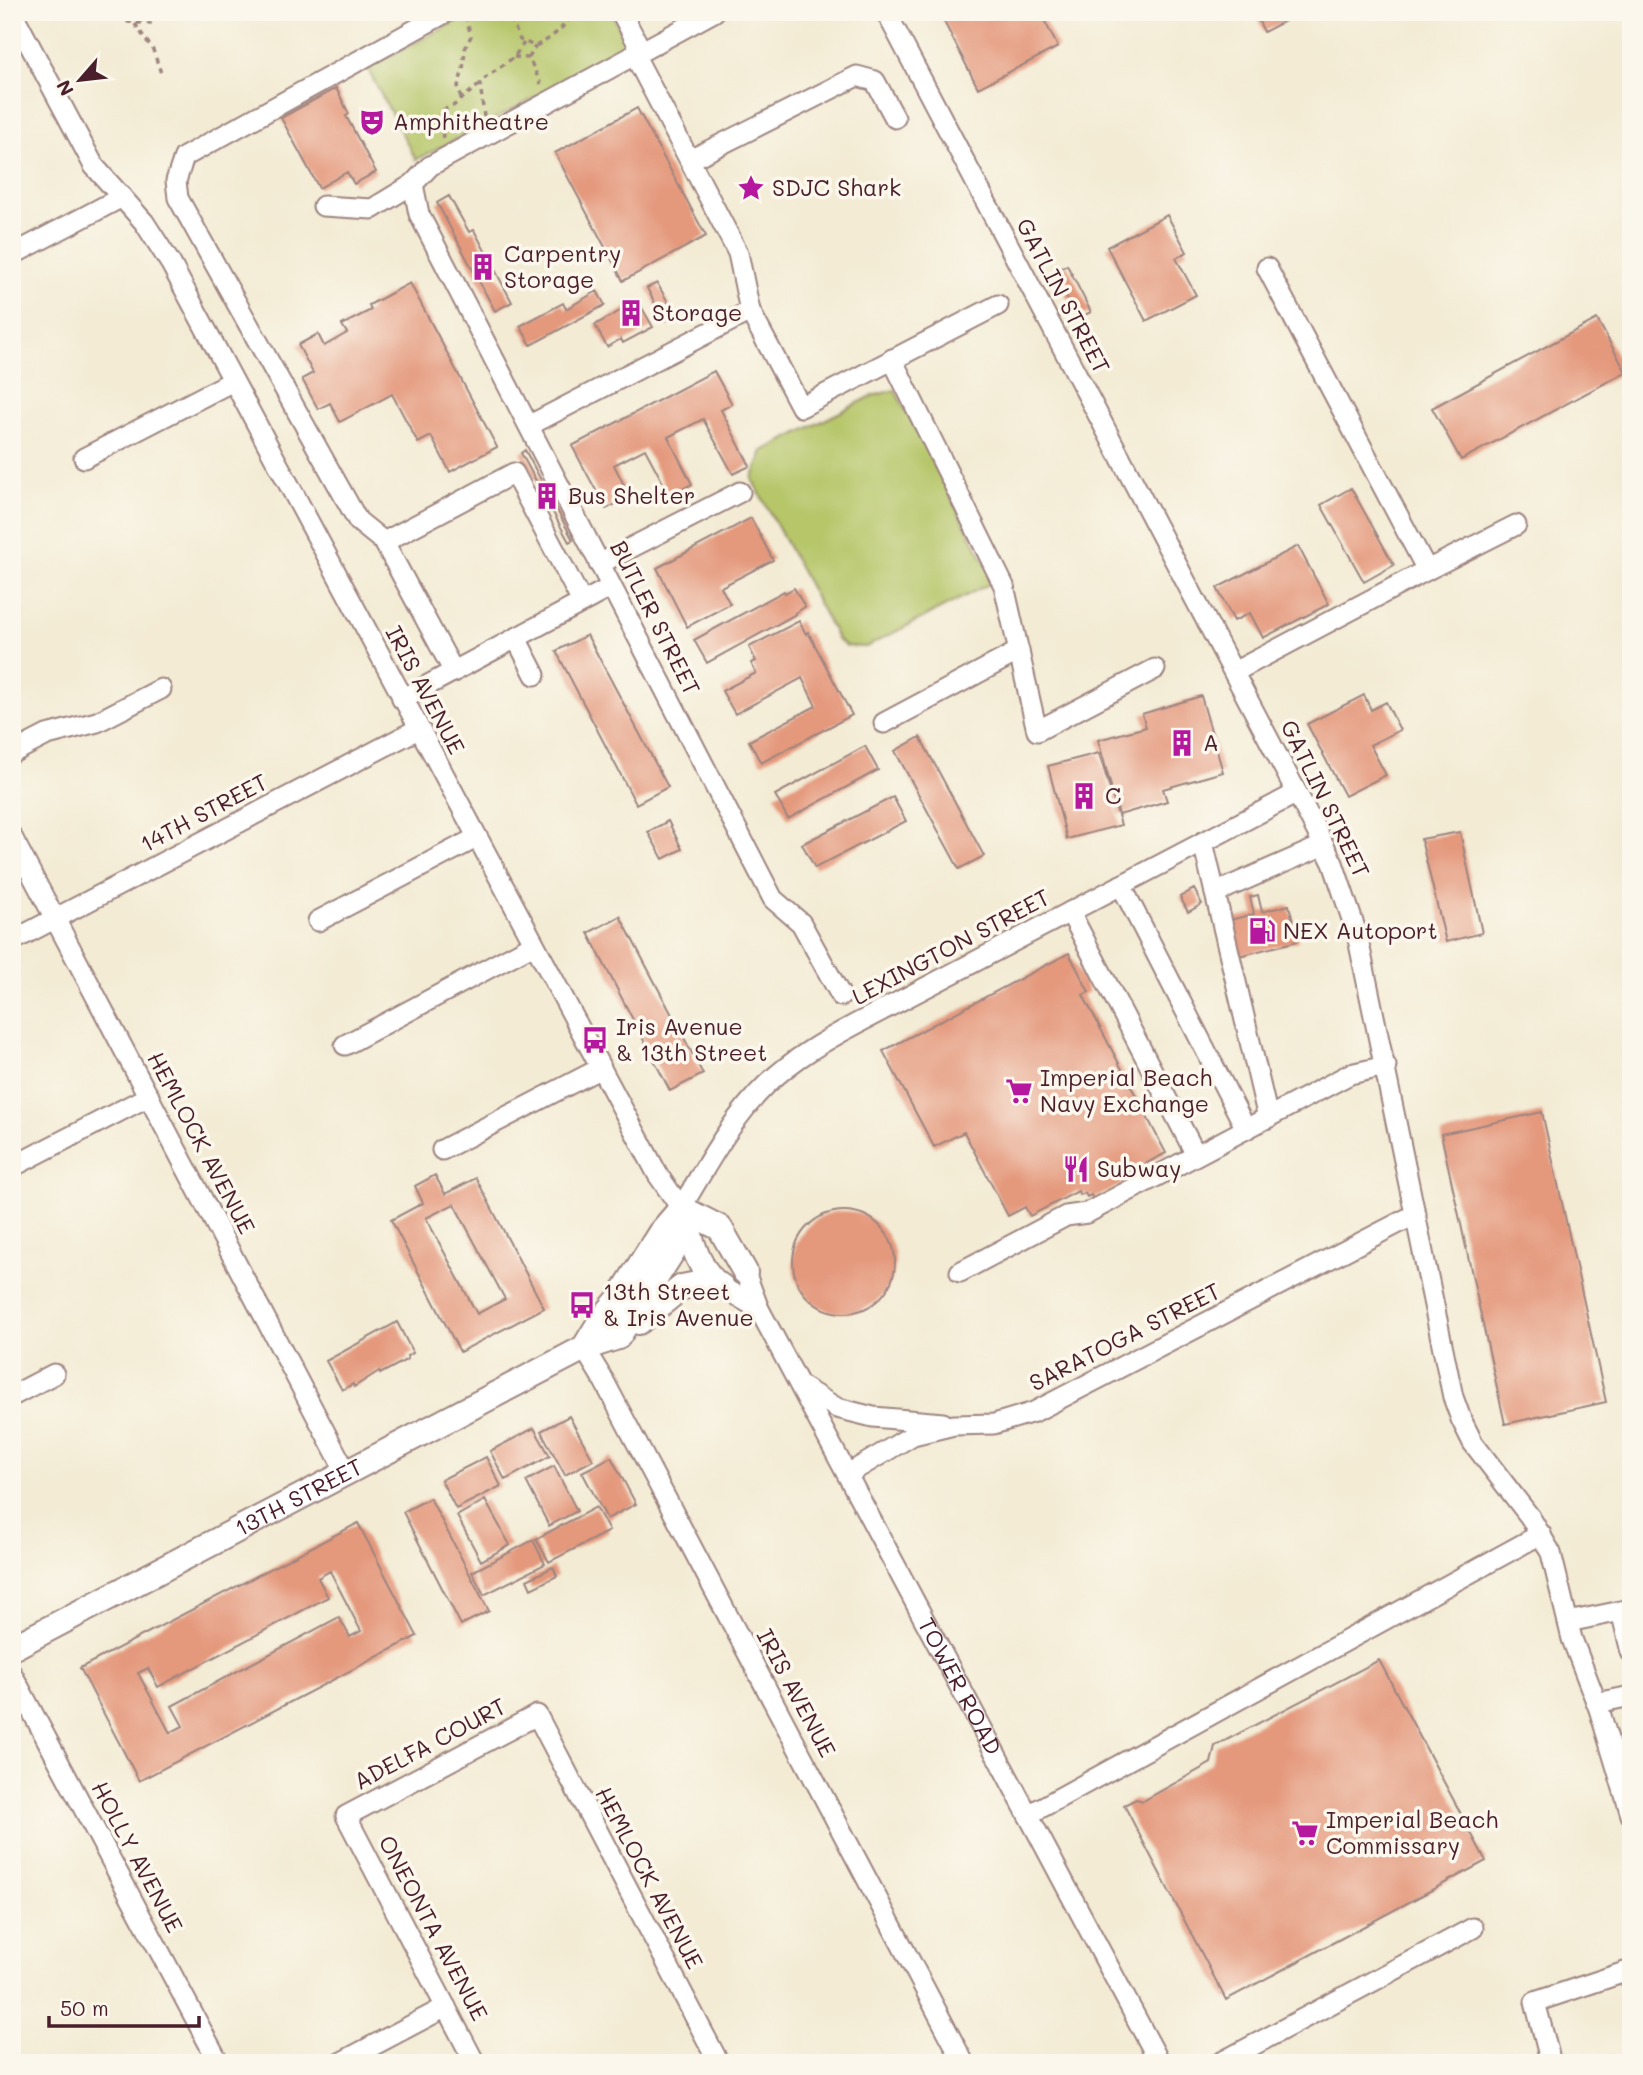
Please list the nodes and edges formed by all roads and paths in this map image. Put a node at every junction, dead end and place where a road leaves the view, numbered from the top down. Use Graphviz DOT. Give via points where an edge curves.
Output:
graph roads {
  1 [pos="12,12"];
  2 [pos="123,12"];
  3 [pos="447,12"];
  4 [pos="573,12"];
  5 [pos="621,12"];
  6 [pos="714,12"];
  7 [pos="886,12"];
  8 [pos="466,18"];
  9 [pos="511,19"];
  10 [pos="135,24"];
  11 [pos="154,24"];
  12 [pos="524,43"];
  13 [pos="535,46"];
  14 [pos="638,52"];
  15 [pos="514,57"];
  16 [pos="529,58"];
  17 [pos="161,73"];
  18 [pos="479,85"];
  19 [pos="461,98"];
  20 [pos="548,101"];
  21 [pos="895,118"];
  22 [pos="492,132"];
  23 [pos="445,158"];
  24 [pos="690,160"];
  25 [pos="413,184"];
  26 [pos="122,197"];
  27 [pos="323,206"];
  28 [pos="12,255"];
  29 [pos="1267,268"];
  30 [pos="998,305"];
  31 [pos="750,311"];
  32 [pos="892,359"];
  33 [pos="233,381"];
  34 [pos="530,425"];
  35 [pos="84,458"];
  36 [pos="740,492"];
  37 [pos="1516,525"];
  38 [pos="384,542"];
  39 [pos="599,564"];
  40 [pos="1427,570"];
  41 [pos="611,587"];
  42 [pos="582,603"];
  43 [pos="516,638"];
  44 [pos="1019,651"];
  45 [pos="1155,669"];
  46 [pos="454,672"];
  47 [pos="1234,672"];
  48 [pos="535,675"];
  49 [pos="161,689"];
  50 [pos="402,699"];
  51 [pos="884,723"];
  52 [pos="418,729"];
  53 [pos="12,753"];
  54 [pos="1297,793"];
  55 [pos="12,837"];
  56 [pos="476,838"];
  57 [pos="1203,842"];
  58 [pos="1324,845"];
  59 [pos="1121,885"];
  60 [pos="1215,893"];
  61 [pos="1070,912"];
  62 [pos="55,919"];
  63 [pos="318,921"];
  64 [pos="12,941"];
  65 [pos="534,944"];
  66 [pos="841,996"];
  67 [pos="345,1045"];
  68 [pos="1386,1066"];
  69 [pos="601,1068"];
  70 [pos="149,1096"];
  71 [pos="1268,1118"];
  72 [pos="1246,1129"];
  73 [pos="442,1150"];
  74 [pos="1196,1155"];
  75 [pos="12,1167"];
  76 [pos="681,1208"];
  77 [pos="1416,1214"];
  78 [pos="745,1272"];
  79 [pos="960,1272"];
  80 [pos="717,1284"];
  81 [pos="759,1309"];
  82 [pos="618,1337"];
  83 [pos="584,1348"];
  84 [pos="54,1374"];
  85 [pos="801,1386"];
  86 [pos="12,1396"];
  87 [pos="954,1425"];
  88 [pos="346,1472"];
  89 [pos="848,1474"];
  90 [pos="1541,1534"];
  91 [pos="1626,1610"];
  92 [pos="1568,1622"];
  93 [pos="12,1648"];
  94 [pos="1631,1652"];
  95 [pos="12,1674"];
  96 [pos="1631,1696"];
  97 [pos="1597,1703"];
  98 [pos="537,1715"];
  99 [pos="1630,1806"];
  100 [pos="1028,1815"];
  101 [pos="346,1816"];
  102 [pos="1473,1928"];
  103 [pos="1631,1970"];
  104 [pos="446,2007"];
  105 [pos="219,2063"];
  106 [pos="340,2063"];
  107 [pos="475,2063"];
  108 [pos="719,2063"];
  109 [pos="964,2063"];
  110 [pos="1160,2063"];
  111 [pos="1220,2063"];
  112 [pos="1551,2063"];
  1 -- 26 [label="street, IRIS AVENUE" via="93,166"];
  2 -- 10 [label="path" via="128,22"];
  3 -- 38 [label="street" via="184,157 176,181 178,198 358,521"];
  4 -- 13 [label="path" via="567,23"];
  5 -- 14 [label="street"];
  6 -- 14 [label="street"];
  7 -- 47 [label="street, GATLIN STREET"];
  8 -- 19 [label="path" via="471,36 458,86"];
  9 -- 12 [label="path"];
  10 -- 11 [label="path"];
  10 -- 17 [label="path" via="153,50"];
  12 -- 13 [label="path"];
  12 -- 15 [label="path"];
  13 -- 16 [label="path"];
  14 -- 20 [label="street"];
  14 -- 24 [label="street"];
  15 -- 16 [label="path"];
  15 -- 18 [label="path"];
  16 -- 20 [label="path"];
  18 -- 19 [label="path"];
  18 -- 22 [label="path" via="484,117"];
  19 -- 23 [label="path" via="440,111"];
  20 -- 22 [label="street"];
  21 -- 24 [label="street" via="875,81 857,76"];
  22 -- 23 [label="street"];
  23 -- 25 [label="street"];
  24 -- 31 [label="street" via="738,253"];
  25 -- 27 [label="street" via="372,209"];
  25 -- 34 [label="street, BUTLER STREET" via="419,214"];
  26 -- 28 [label="street"];
  26 -- 33 [label="street, IRIS AVENUE" via="171,264"];
  29 -- 40 [label="street"];
  30 -- 32 [label="street"];
  31 -- 32 [label="street" via="800,407"];
  31 -- 34 [label="street"];
  32 -- 44 [label="street" via="1004,586"];
  33 -- 35 [label="street"];
  33 -- 50 [label="street, IRIS AVENUE"];
  34 -- 39 [label="street, BUTLER STREET"];
  36 -- 39 [label="street"];
  37 -- 40 [label="street"];
  38 -- 42 [label="street" via="514,473"];
  38 -- 46 [label="street"];
  39 -- 41 [label="street, BUTLER STREET"];
  40 -- 47 [label="street"];
  41 -- 42 [label="street"];
  41 -- 66 [label="street, BUTLER STREET" via="773,899 801,923"];
  42 -- 43 [label="street"];
  43 -- 46 [label="street"];
  43 -- 48 [label="street"];
  44 -- 45 [label="street" via="1037,731"];
  44 -- 51 [label="street"];
  46 -- 50 [label="street"];
  47 -- 54 [label="street, GATLIN STREET"];
  49 -- 53 [label="street" via="97,722 47,735"];
  50 -- 52 [label="street, IRIS AVENUE"];
  52 -- 56 [label="street, IRIS AVENUE"];
  52 -- 62 [label="street, 14TH STREET"];
  54 -- 57 [label="street, LEXINGTON STREET"];
  54 -- 58 [label="street, GATLIN STREET"];
  55 -- 62 [label="street, HEMLOCK AVENUE"];
  56 -- 63 [label="street"];
  56 -- 65 [label="street, IRIS AVENUE"];
  57 -- 59 [label="street, LEXINGTON STREET"];
  57 -- 60 [label="street"];
  58 -- 60 [label="street"];
  58 -- 68 [label="street, GATLIN STREET" via="1357,934"];
  59 -- 61 [label="street, LEXINGTON STREET"];
  59 -- 72 [label="street"];
  60 -- 71 [label="street"];
  61 -- 74 [label="street"];
  61 -- 76 [label="street, LEXINGTON STREET" via="799,1057 741,1113"];
  62 -- 64 [label="street, 14TH STREET"];
  62 -- 70 [label="street, HEMLOCK AVENUE"];
  65 -- 67 [label="street"];
  65 -- 69 [label="street, IRIS AVENUE"];
  68 -- 71 [label="street" via="1350,1074"];
  68 -- 77 [label="street, GATLIN STREET"];
  69 -- 73 [label="street"];
  69 -- 76 [label="street, IRIS AVENUE" via="658,1175"];
  70 -- 75 [label="street"];
  70 -- 88 [label="street, HEMLOCK AVENUE"];
  71 -- 72 [label="street"];
  72 -- 74 [label="street"];
  74 -- 79 [label="street" via="1087,1213 1066,1216"];
  76 -- 78 [label="main road, TOWER ROAD" via="720,1228"];
  76 -- 80 [label="main road" via="700,1262"];
  76 -- 82 [label="main road" via="673,1251"];
  76 -- 83 [label="main road"];
  77 -- 87 [label="street, SARATOGA STREET" via="1034,1412 994,1424"];
  77 -- 90 [label="street, GATLIN STREET" via="1461,1419 1473,1443"];
  78 -- 81 [label="street, TOWER ROAD"];
  80 -- 81 [label="street"];
  80 -- 82 [label="main road" via="682,1287"];
  81 -- 85 [label="street, TOWER ROAD"];
  82 -- 83 [label="main road, 13TH STREET"];
  83 -- 88 [label="main road, 13TH STREET"];
  83 -- 109 [label="street, IRIS AVENUE"];
  84 -- 86 [label="street"];
  85 -- 87 [label="street" via="837,1408 873,1417"];
  85 -- 89 [label="street, TOWER ROAD"];
  87 -- 89 [label="street, SARATOGA STREET" via="913,1435"];
  88 -- 93 [label="main road, 13TH STREET"];
  89 -- 100 [label="street, TOWER ROAD"];
  90 -- 92 [label="street, GATLIN STREET" via="1551,1553"];
  90 -- 100 [label="street"];
  91 -- 92 [label="street"];
  91 -- 94 [label="street"];
  92 -- 97 [label="street, GATLIN STREET"];
  95 -- 105 [label="street, HOLLY AVENUE"];
  96 -- 97 [label="street"];
  97 -- 99 [label="street, GATLIN STREET"];
  98 -- 101 [label="street, ADELFA COURT"];
  98 -- 108 [label="street, HEMLOCK AVENUE"];
  100 -- 110 [label="street, TOWER ROAD"];
  101 -- 104 [label="street, ONEONTA AVENUE"];
  102 -- 111 [label="street"];
  103 -- 112 [label="street" via="1535,2002"];
  104 -- 106 [label="street"];
  104 -- 107 [label="street, ONEONTA AVENUE"];
}
